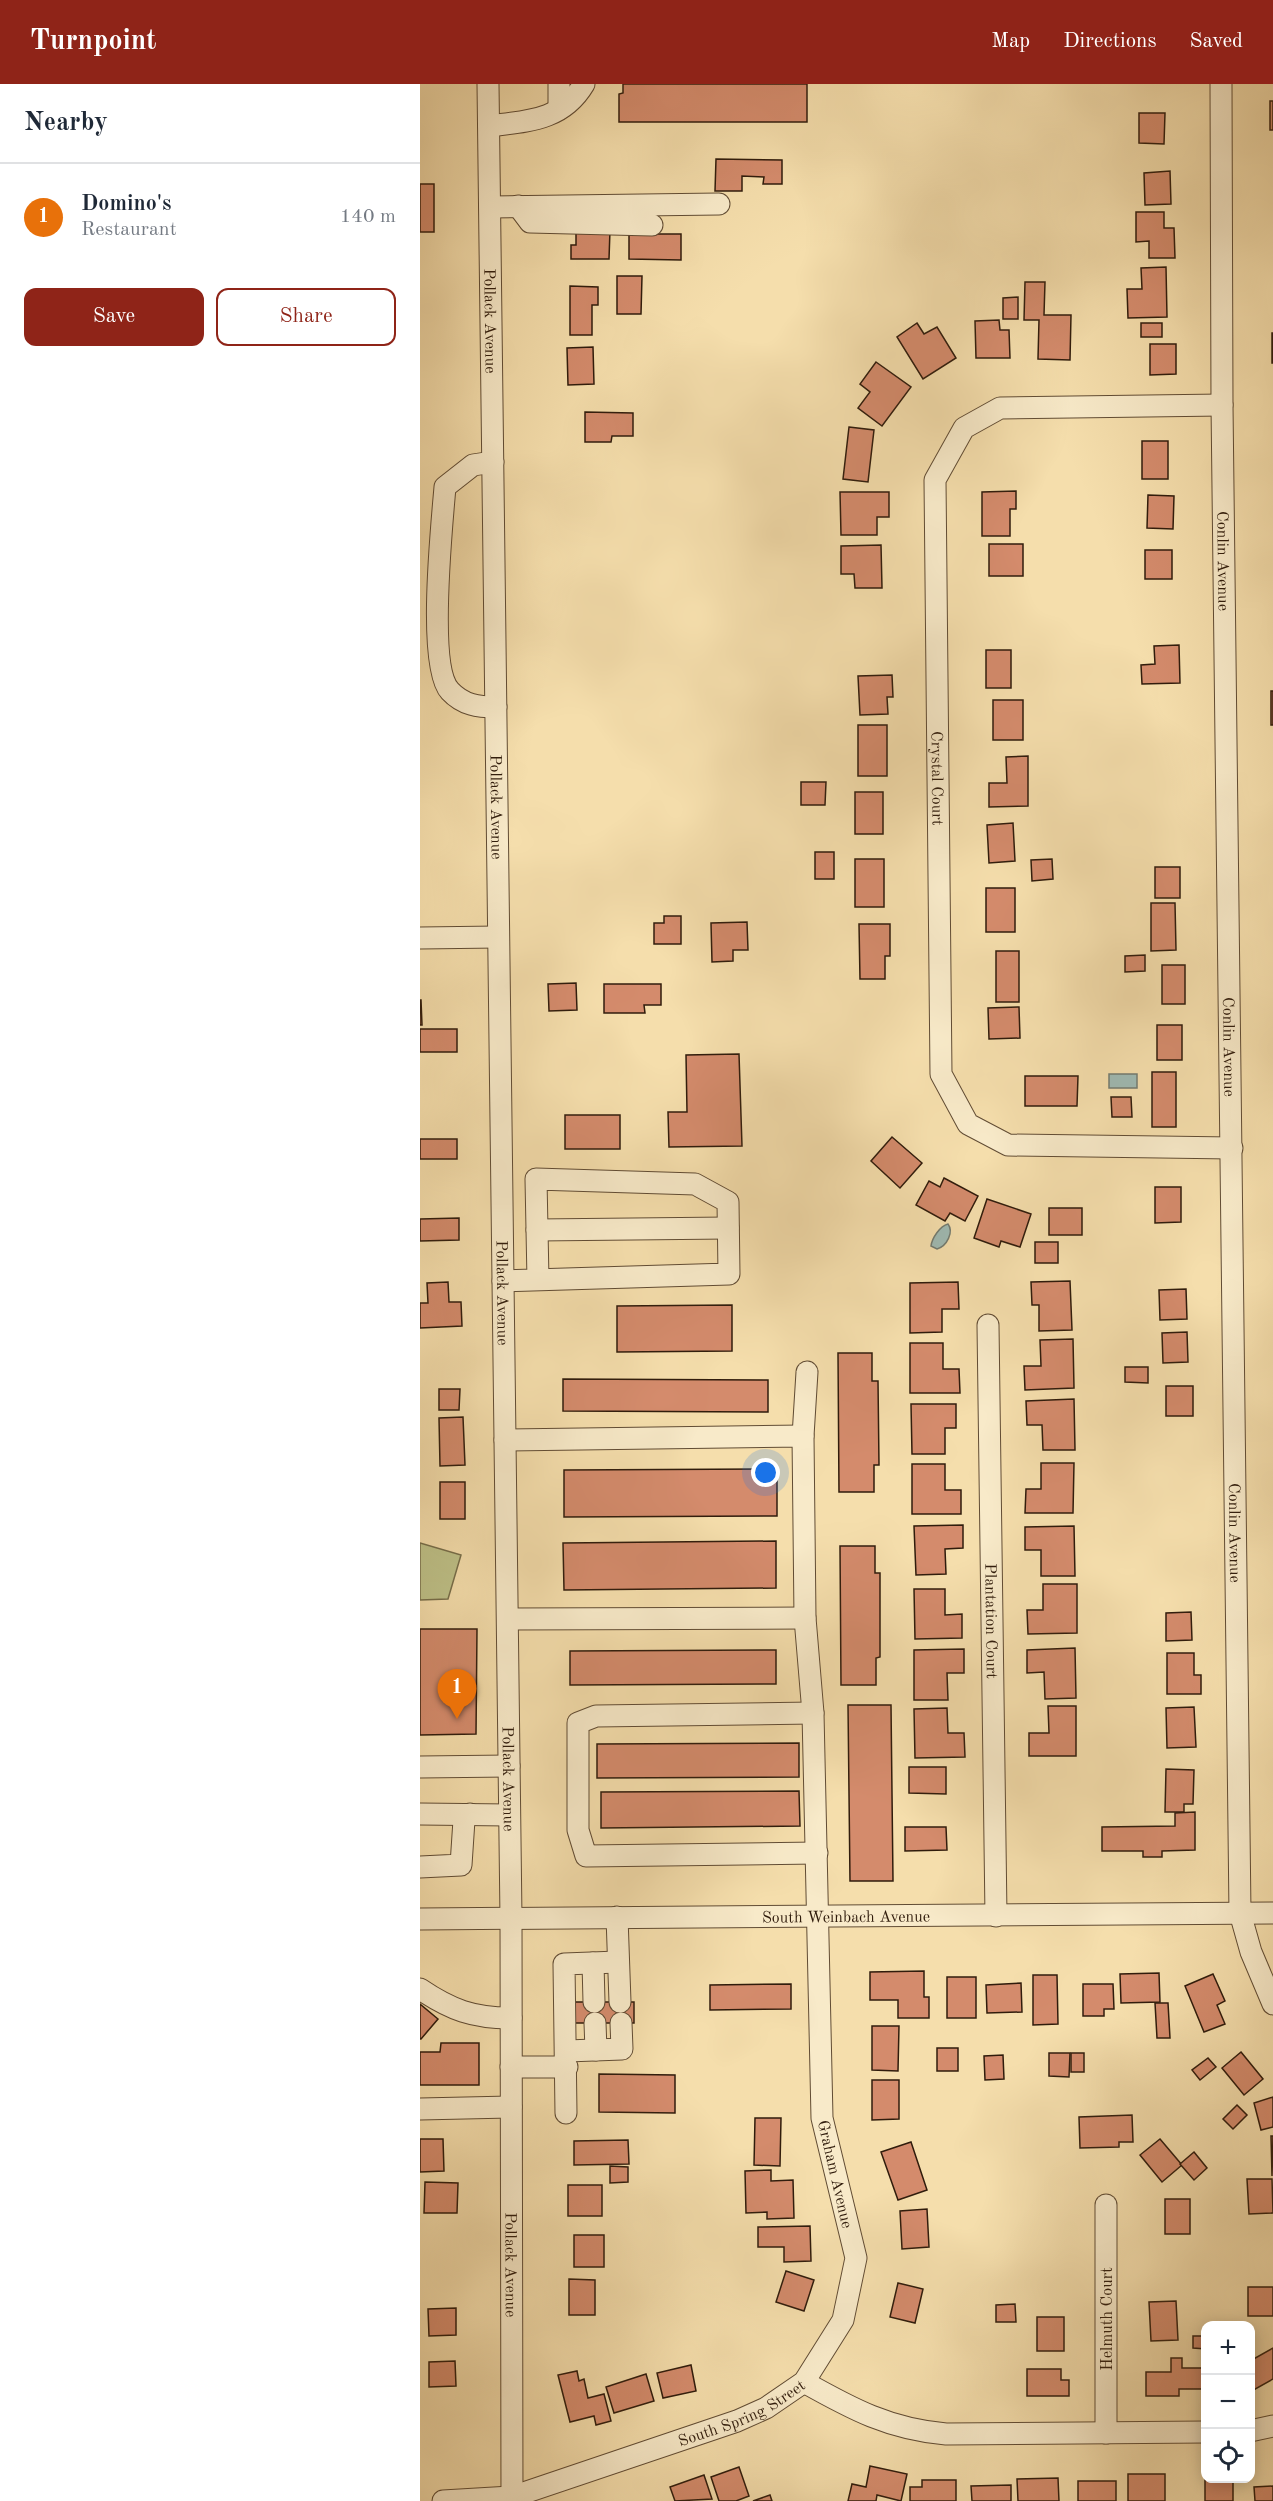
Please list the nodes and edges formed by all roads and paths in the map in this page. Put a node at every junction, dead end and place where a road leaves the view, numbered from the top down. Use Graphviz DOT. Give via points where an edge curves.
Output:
graph roads {
  1 [pos="488,84"];
  2 [pos="559,84"];
  3 [pos="584,84"];
  4 [pos="1221,84"];
  5 [pos="559,109"];
  6 [pos="489,126"];
  7 [pos="720,204"];
  8 [pos="490,207"];
  9 [pos="518,207"];
  10 [pos="652,225"];
  11 [pos="1222,405"];
  12 [pos="493,462"];
  13 [pos="496,707"];
  14 [pos="498,937"];
  15 [pos="420,938"];
  16 [pos="1232,1148"];
  17 [pos="501,1179"];
  18 [pos="536,1179"];
  19 [pos="728,1228"];
  20 [pos="537,1230"];
  21 [pos="538,1280"];
  22 [pos="503,1281"];
  23 [pos="988,1325"];
  24 [pos="807,1372"];
  25 [pos="803,1436"];
  26 [pos="505,1440"];
  27 [pos="805,1618"];
  28 [pos="508,1619"];
  29 [pos="813,1713"];
  30 [pos="509,1766"];
  31 [pos="420,1767"];
  32 [pos="420,1814"];
  33 [pos="470,1814"];
  34 [pos="509,1815"];
  35 [pos="817,1853"];
  36 [pos="420,1867"];
  37 [pos="1273,1912"];
  38 [pos="1240,1913"];
  39 [pos="996,1916"];
  40 [pos="617,1917"];
  41 [pos="819,1917"];
  42 [pos="420,1919"];
  43 [pos="511,1919"];
  44 [pos="618,1962"];
  45 [pos="593,1963"];
  46 [pos="420,1989"];
  47 [pos="1273,2004"];
  48 [pos="511,2018"];
  49 [pos="596,2050"];
  50 [pos="567,2059"];
  51 [pos="511,2067"];
  52 [pos="511,2107"];
  53 [pos="420,2109"];
  54 [pos="566,2113"];
  55 [pos="1106,2205"];
  56 [pos="804,2382"];
  57 [pos="1201,2432"];
  58 [pos="1106,2433"];
  59 [pos="512,2499"];
  60 [pos="443,2501"];
  1 -- 6 [label="street, Pollack Avenue"];
  2 -- 5 [label="street"];
  3 -- 5 [label="street"];
  4 -- 11 [label="street, Conlin Avenue"];
  5 -- 6 [label="street" via="545,118"];
  6 -- 8 [label="street, Pollack Avenue"];
  7 -- 9 [label="street"];
  8 -- 9 [label="street"];
  8 -- 12 [label="street, Pollack Avenue"];
  9 -- 10 [label="street" via="530,222"];
  11 -- 16 [label="street, Conlin Avenue"];
  11 -- 16 [label="street, Crystal Court" via="1000,408 964,428 935,480 941,1074 968,1124 1008,1145"];
  12 -- 13 [label="street, Pollack Avenue"];
  12 -- 13 [label="street" via="473,465 446,487 440,560 439,661 449,690 473,707"];
  13 -- 14 [label="street, Pollack Avenue"];
  14 -- 15 [label="street"];
  14 -- 17 [label="street, Pollack Avenue"];
  16 -- 38 [label="street, Conlin Avenue"];
  17 -- 18 [label="street"];
  17 -- 22 [label="street, Pollack Avenue"];
  18 -- 19 [label="street" via="695,1184 728,1202"];
  18 -- 20 [label="street"];
  19 -- 20 [label="street"];
  19 -- 21 [label="street" via="729,1274"];
  20 -- 21 [label="street"];
  21 -- 22 [label="street"];
  22 -- 26 [label="street, Pollack Avenue"];
  23 -- 39 [label="street, Plantation Court"];
  24 -- 25 [label="street, Graham Avenue"];
  25 -- 26 [label="street"];
  25 -- 27 [label="street, Graham Avenue"];
  26 -- 28 [label="street, Pollack Avenue"];
  27 -- 28 [label="street"];
  27 -- 29 [label="street, Graham Avenue"];
  28 -- 30 [label="street, Pollack Avenue"];
  29 -- 35 [label="street, Graham Avenue"];
  29 -- 35 [label="street" via="596,1716 578,1723 578,1830 586,1856"];
  30 -- 31 [label="street"];
  30 -- 34 [label="street, Pollack Avenue"];
  32 -- 33 [label="street"];
  33 -- 34 [label="street"];
  33 -- 36 [label="street" via="464,1820 461,1865"];
  34 -- 43 [label="street, Pollack Avenue"];
  35 -- 41 [label="street, Graham Avenue"];
  37 -- 38 [label="street, South Weinbach Avenue"];
  38 -- 39 [label="street, South Weinbach Avenue"];
  38 -- 47 [label="street, Conlin Avenue"];
  39 -- 41 [label="street, South Weinbach Avenue"];
  40 -- 41 [label="street, South Weinbach Avenue"];
  40 -- 43 [label="street, South Weinbach Avenue"];
  40 -- 44 [label="street"];
  41 -- 56 [label="street, Graham Avenue" via="822,2118 856,2258 843,2320"];
  42 -- 43 [label="street, South Weinbach Avenue"];
  43 -- 48 [label="street, Pollack Avenue"];
  44 -- 45 [label="street"];
  44 -- 49 [label="street" via="622,2049"];
  45 -- 49 [label="street"];
  45 -- 50 [label="street" via="564,1964"];
  46 -- 48 [label="street" via="443,2005 481,2018"];
  48 -- 51 [label="street, Pollack Avenue"];
  49 -- 50 [label="street"];
  50 -- 51 [label="street"];
  50 -- 54 [label="street"];
  51 -- 52 [label="street, Pollack Avenue"];
  52 -- 53 [label="street"];
  52 -- 59 [label="street, Pollack Avenue"];
  55 -- 58 [label="street, Helmuth Court"];
  56 -- 58 [label="street, South Spring Street" via="861,2414 916,2432"];
  56 -- 59 [label="street, South Spring Street" via="737,2421"];
  57 -- 58 [label="street"];
  59 -- 60 [label="street, South Spring Street"];
}
